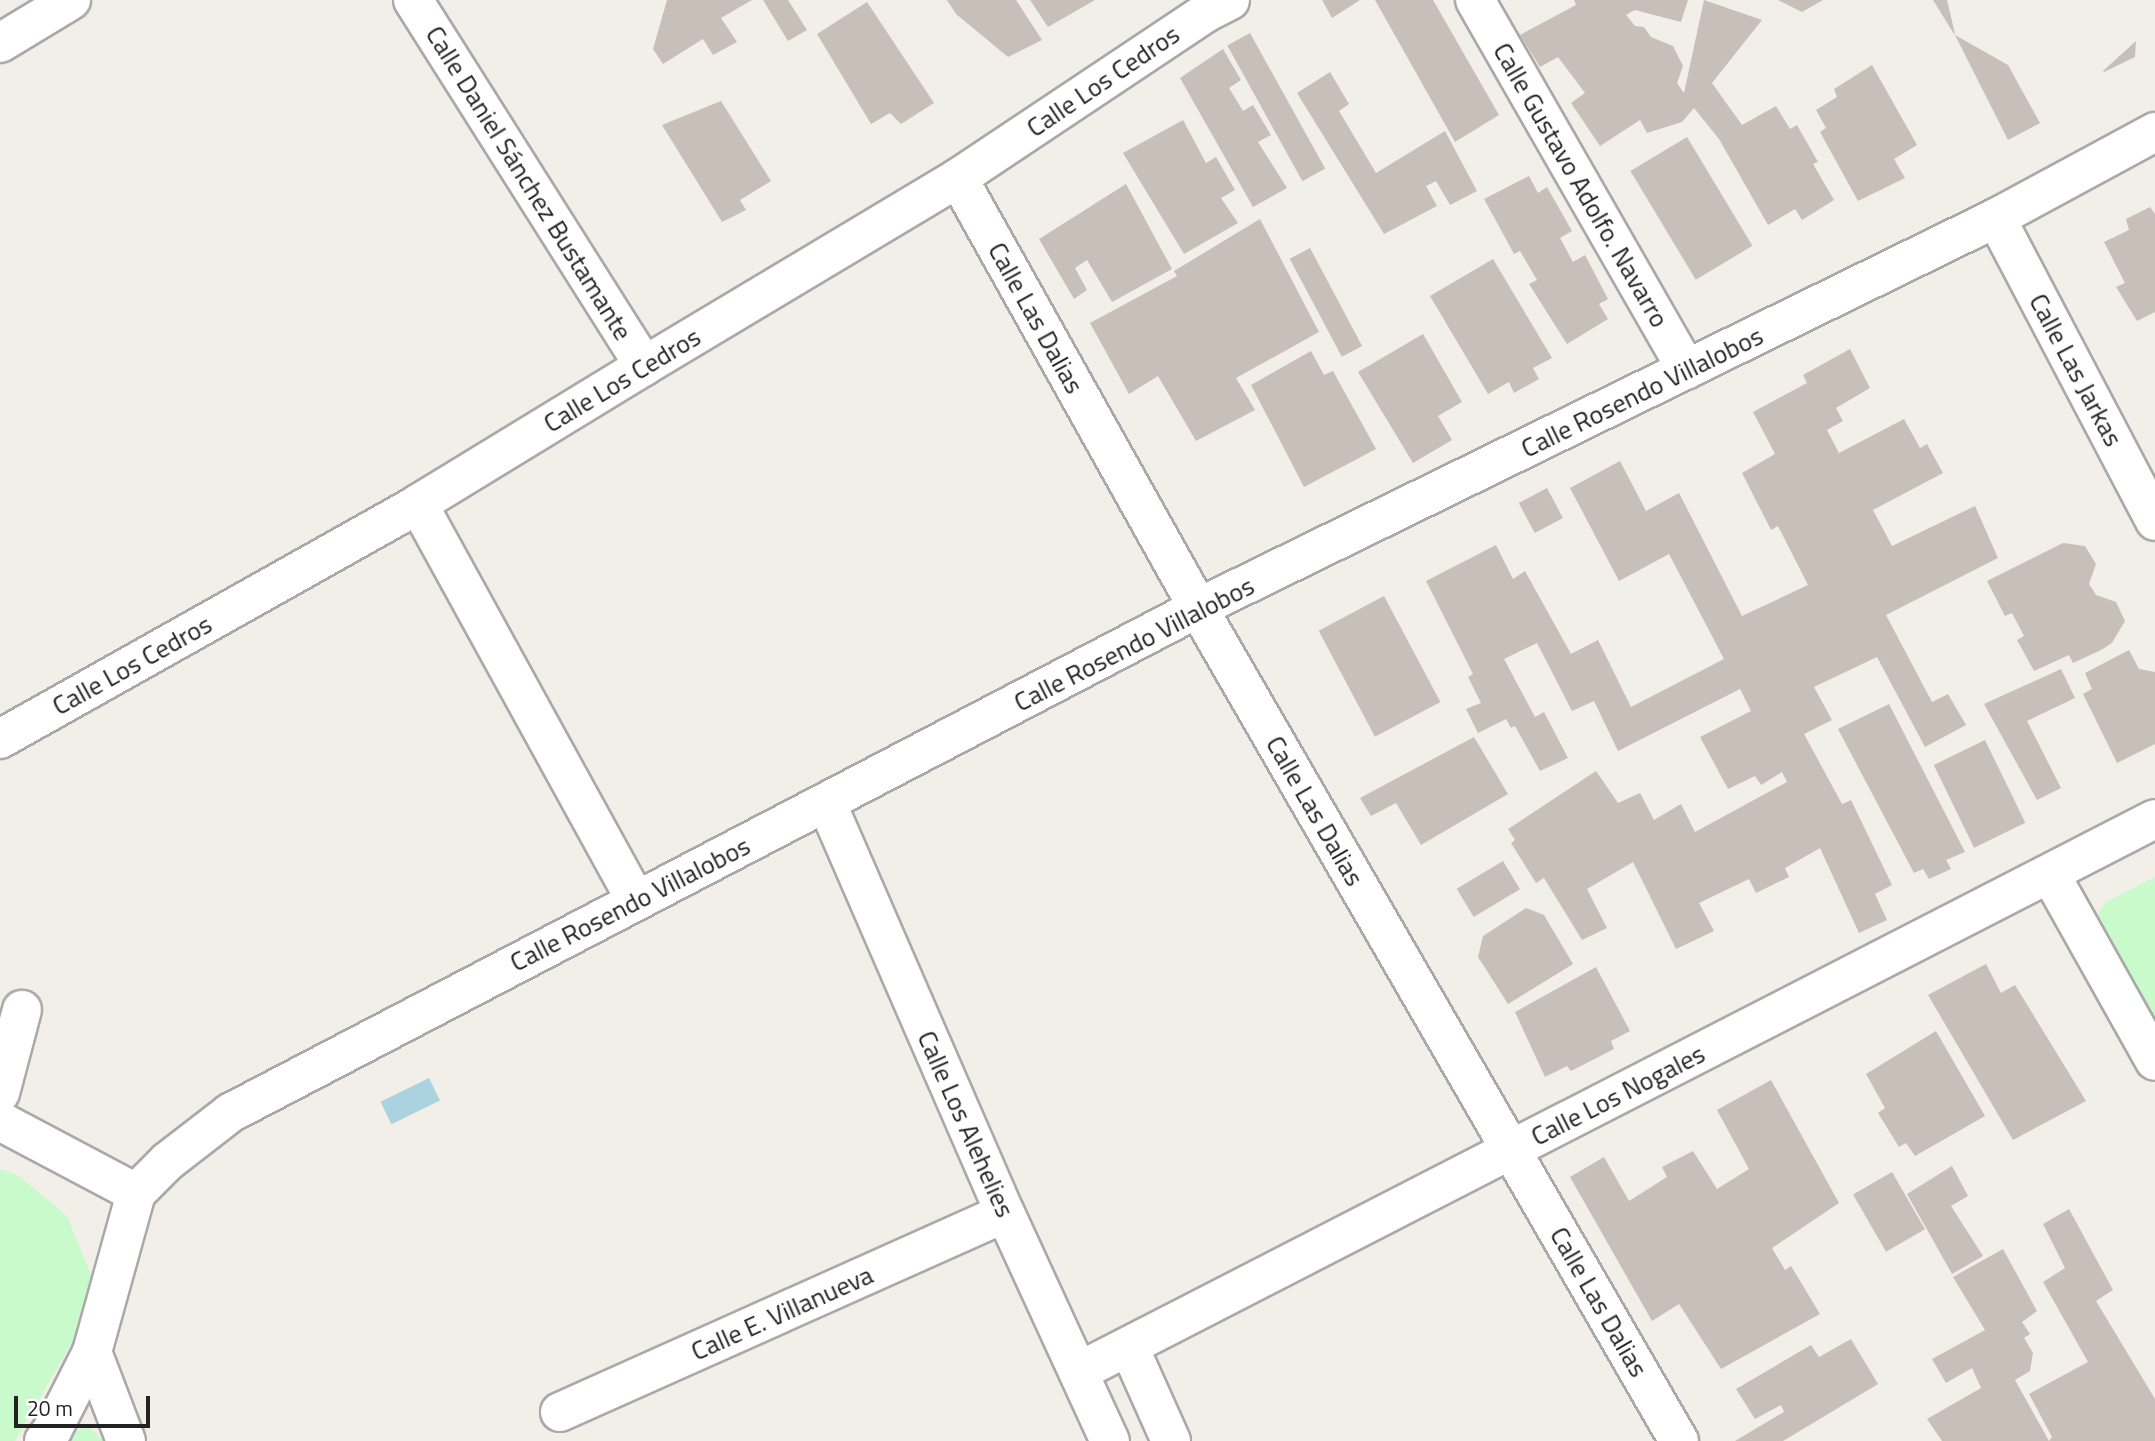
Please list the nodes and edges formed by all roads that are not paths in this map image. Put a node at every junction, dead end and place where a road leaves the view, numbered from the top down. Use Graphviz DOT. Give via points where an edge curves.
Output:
graph roads {
  1 [pos="71,0"];
  2 [pos="413,0"];
  3 [pos="1475,0"];
  4 [pos="1211,4"];
  5 [pos="0,43"];
  6 [pos="2155,132"];
  7 [pos="958,178"];
  8 [pos="1996,218"];
  9 [pos="644,366"];
  10 [pos="1688,370"];
  11 [pos="418,504"];
  12 [pos="2155,521"];
  13 [pos="1198,608"];
  14 [pos="0,739"];
  15 [pos="827,804"];
  16 [pos="2155,819"];
  17 [pos="2049,874"];
  18 [pos="636,901"];
  19 [pos="22,1010"];
  20 [pos="2155,1061"];
  21 [pos="0,1093"];
  22 [pos="0,1121"];
  23 [pos="1512,1150"];
  24 [pos="136,1193"];
  25 [pos="1005,1213"];
  26 [pos="1129,1347"];
  27 [pos="92,1352"];
  28 [pos="1080,1371"];
  29 [pos="560,1412"];
  30 [pos="44,1441"];
  31 [pos="126,1441"];
  32 [pos="1111,1441"];
  33 [pos="1171,1441"];
  34 [pos="1679,1441"];
  1 -- 5 [label="street"];
  2 -- 9 [label="street, Calle Daniel Sánchez Bustamante"];
  3 -- 10 [label="street, Calle Gustavo Adolfo. Navarro"];
  4 -- 7 [label="street, Calle Los Cedros"];
  6 -- 8 [label="street, Calle Rosendo Villalobos"];
  7 -- 9 [label="street, Calle Los Cedros"];
  7 -- 13 [label="street, Calle Las Dalias"];
  8 -- 10 [label="street, Calle Rosendo Villalobos"];
  8 -- 12 [label="street, Calle Las Jarkas"];
  9 -- 11 [label="street, Calle Los Cedros"];
  10 -- 13 [label="street, Calle Rosendo Villalobos"];
  11 -- 14 [label="street, Calle Los Cedros"];
  11 -- 18 [label="street"];
  13 -- 15 [label="street, Calle Rosendo Villalobos"];
  13 -- 23 [label="street, Calle Las Dalias"];
  15 -- 18 [label="street, Calle Rosendo Villalobos"];
  15 -- 25 [label="street, Calle Los Alehelies"];
  16 -- 17 [label="street, Calle Los Nogales"];
  17 -- 20 [label="street"];
  17 -- 23 [label="street, Calle Los Nogales"];
  18 -- 24 [label="street, Calle Rosendo Villalobos" via="230,1113 167,1161"];
  19 -- 21 [label="street"];
  22 -- 24 [label="street"];
  23 -- 26 [label="street, Calle Los Nogales"];
  23 -- 34 [label="street, Calle Las Dalias"];
  24 -- 27 [label="street"];
  25 -- 28 [label="street, Calle Los Alehelies"];
  25 -- 29 [label="street, Calle E. Villanueva"];
  26 -- 28 [label="street, Calle Los Nogales"];
  26 -- 33 [label="street"];
  27 -- 30 [label="street"];
  27 -- 31 [label="street"];
  28 -- 32 [label="street, Calle Los Alehelies"];
}
